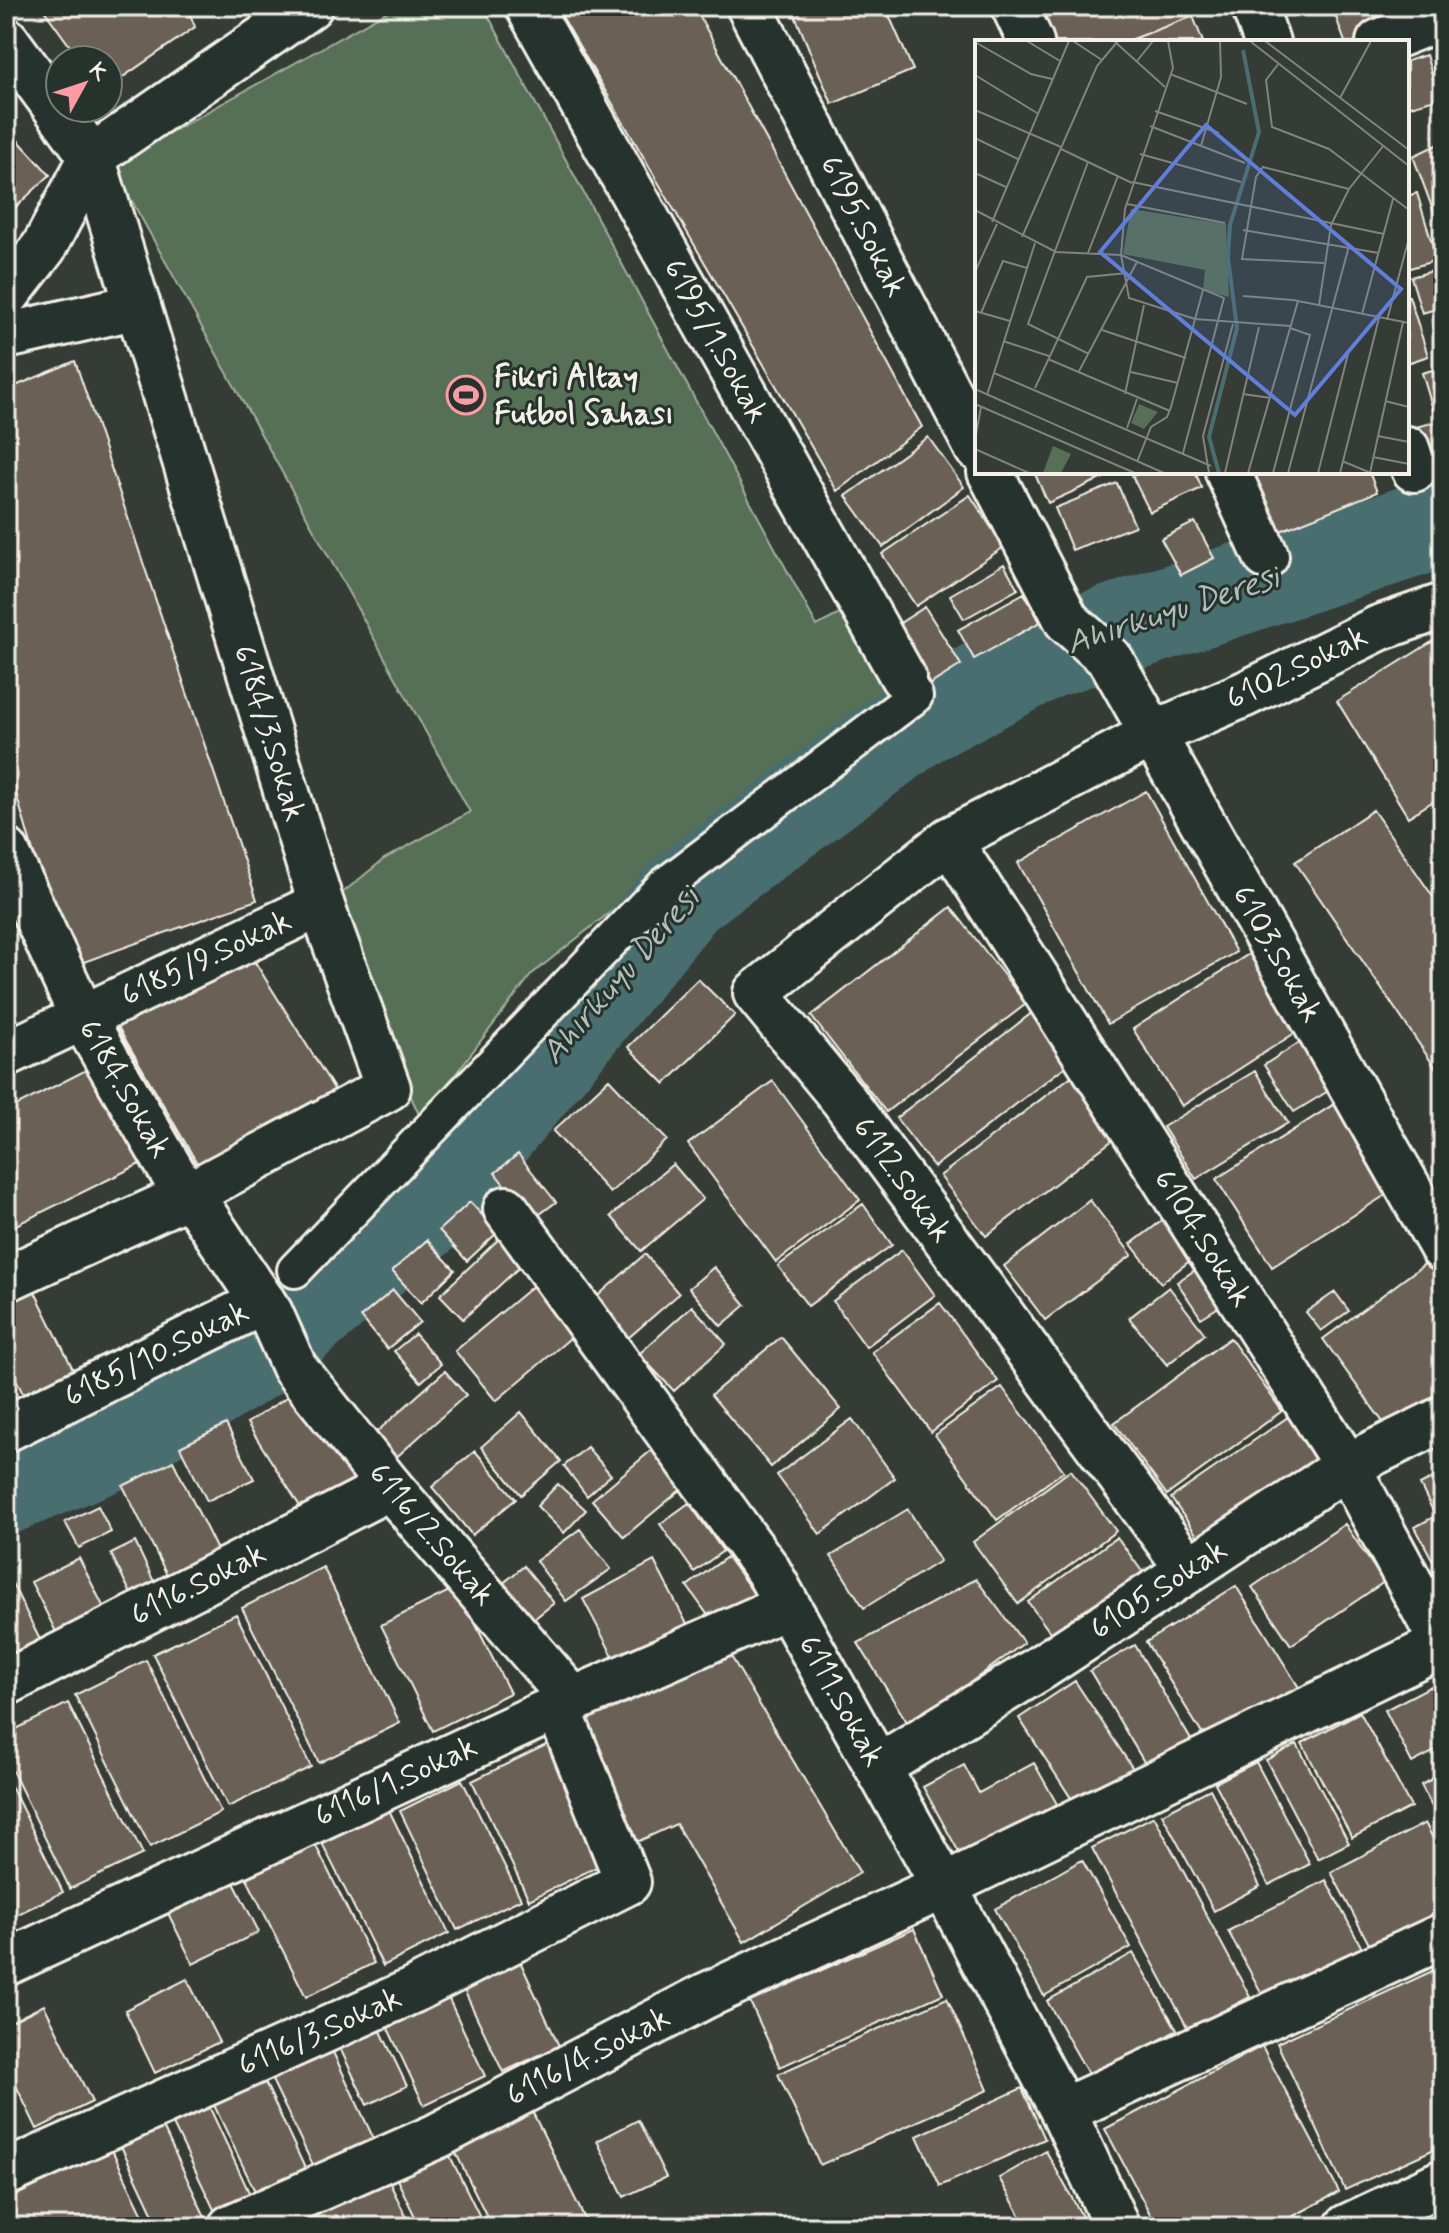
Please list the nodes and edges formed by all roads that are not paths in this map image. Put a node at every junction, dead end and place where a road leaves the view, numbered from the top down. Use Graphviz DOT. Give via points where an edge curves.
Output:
graph roads {
  1 [pos="310,6"];
  2 [pos="528,6"];
  3 [pos="749,6"];
  4 [pos="1014,6"];
  5 [pos="1254,6"];
  6 [pos="1435,26"];
  7 [pos="6,40"];
  8 [pos="1030,40"];
  9 [pos="1266,40"];
  10 [pos="1386,40"];
  11 [pos="92,157"];
  12 [pos="6,296"];
  13 [pos="138,306"];
  14 [pos="6,336"];
  15 [pos="975,444"];
  16 [pos="991,474"];
  17 [pos="1229,474"];
  18 [pos="1266,556"];
  19 [pos="1443,606"];
  20 [pos="903,677"];
  21 [pos="1153,734"];
  22 [pos="949,840"];
  23 [pos="6,851"];
  24 [pos="321,904"];
  25 [pos="82,1016"];
  26 [pos="6,1054"];
  27 [pos="186,1196"];
  28 [pos="506,1209"];
  29 [pos="1443,1249"];
  30 [pos="295,1270"];
  31 [pos="6,1279"];
  32 [pos="267,1307"];
  33 [pos="294,1367"];
  34 [pos="1443,1419"];
  35 [pos="6,1429"];
  36 [pos="1347,1466"];
  37 [pos="390,1487"];
  38 [pos="1189,1570"];
  39 [pos="787,1606"];
  40 [pos="1443,1644"];
  41 [pos="6,1683"];
  42 [pos="566,1704"];
  43 [pos="878,1767"];
  44 [pos="628,1882"];
  45 [pos="944,1886"];
  46 [pos="1443,1936"];
  47 [pos="6,1963"];
  48 [pos="1063,2111"];
  49 [pos="6,2173"];
  50 [pos="1443,2182"];
  51 [pos="231,2227"];
  52 [pos="1117,2227"];
  53 [pos="1347,2227"];
  1 -- 11 [label="street"];
  2 -- 20 [label="street, 6195/1.Sokak"];
  3 -- 15 [label="street, 6195.Sokak"];
  4 -- 8 [label="street"];
  5 -- 9 [label="street"];
  6 -- 10 [label="street"];
  7 -- 11 [label="street, 6184/3.Sokak"];
  11 -- 12 [label="street" via="44,247"];
  11 -- 13 [label="street, 6184/3.Sokak"];
  13 -- 14 [label="street"];
  13 -- 24 [label="street, 6184/3.Sokak"];
  16 -- 21 [label="street, 6103.Sokak" via="1067,621 1111,660"];
  17 -- 18 [label="street"];
  19 -- 21 [label="street, 6102.Sokak" via="1379,628"];
  20 -- 30 [label="street" via="915,696 664,886"];
  21 -- 22 [label="street, 6102.Sokak"];
  21 -- 29 [label="street, 6103.Sokak"];
  22 -- 36 [label="street, 6104.Sokak"];
  22 -- 38 [label="street, 6112.Sokak" via="756,993 843,1099"];
  23 -- 25 [label="street, 6184.Sokak"];
  24 -- 25 [label="street, 6185/9.Sokak"];
  24 -- 27 [label="street, 6184/3.Sokak" via="388,1088"];
  25 -- 26 [label="street, 6185/9.Sokak"];
  25 -- 27 [label="street, 6184.Sokak"];
  27 -- 31 [label="street"];
  27 -- 32 [label="street, 6184.Sokak"];
  28 -- 39 [label="street, 6111.Sokak" via="767,1569"];
  32 -- 33 [label="street, 6184.Sokak"];
  32 -- 35 [label="street, 6185/10.Sokak"];
  33 -- 37 [label="street, 6116/2.Sokak"];
  34 -- 36 [label="street, 6105.Sokak"];
  36 -- 38 [label="street, 6105.Sokak"];
  36 -- 40 [label="street, 6104.Sokak"];
  37 -- 41 [label="street, 6116.Sokak"];
  37 -- 42 [label="street, 6116/2.Sokak"];
  38 -- 43 [label="street, 6105.Sokak"];
  39 -- 42 [label="street, 6116/1.Sokak"];
  39 -- 43 [label="street, 6111.Sokak"];
  40 -- 45 [label="street, 6116/4.Sokak"];
  42 -- 44 [label="street, 6116/2.Sokak"];
  42 -- 47 [label="street, 6116/1.Sokak"];
  43 -- 45 [label="street, 6111.Sokak"];
  44 -- 49 [label="street, 6116/3.Sokak" via="412,1991"];
  45 -- 48 [label="street, 6111.Sokak"];
  45 -- 51 [label="street, 6116/4.Sokak" via="705,1996 437,2136"];
  46 -- 48 [label="street"];
  48 -- 52 [label="street, 6111.Sokak"];
  50 -- 53 [label="street"];
}
